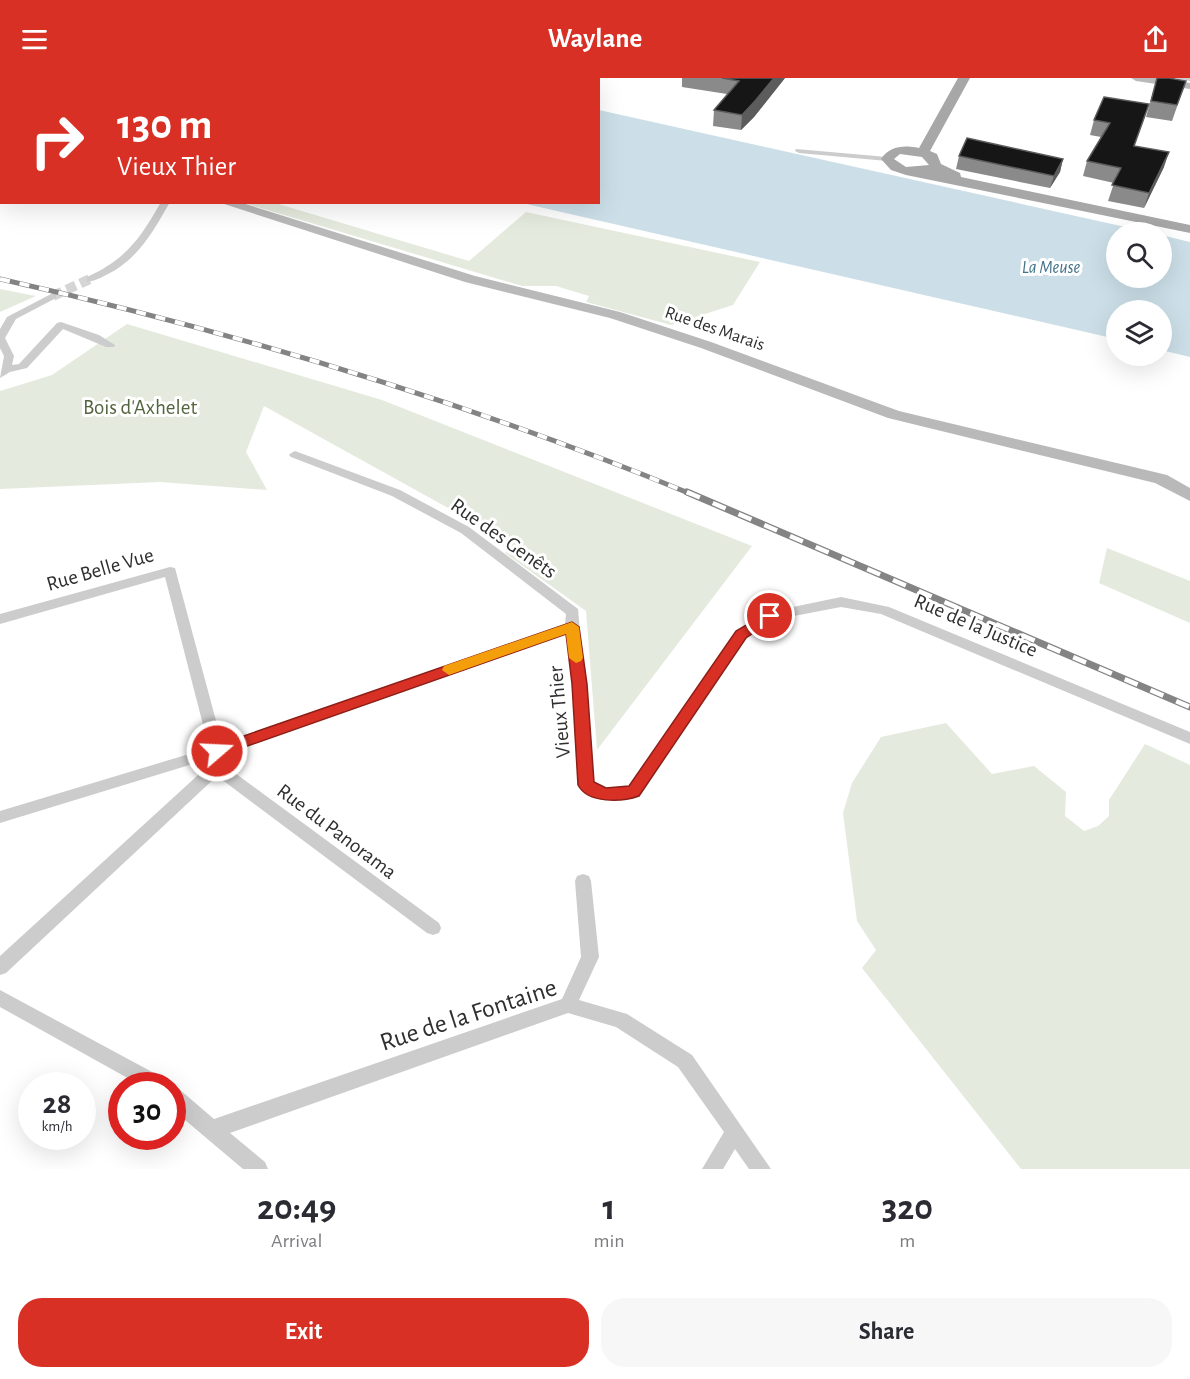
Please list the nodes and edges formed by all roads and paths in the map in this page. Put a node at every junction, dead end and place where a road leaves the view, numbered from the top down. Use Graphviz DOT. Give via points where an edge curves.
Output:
graph roads {
  1 [pos="950,78"];
  2 [pos="964,78"];
  3 [pos="1136,78"];
  4 [pos="1190,79"];
  5 [pos="1177,80"];
  6 [pos="1190,86"];
  7 [pos="908,150"];
  8 [pos="799,151"];
  9 [pos="923,152"];
  10 [pos="887,159"];
  11 [pos="936,166"];
  12 [pos="918,171"];
  13 [pos="965,180"];
  14 [pos="165,204"];
  15 [pos="230,204"];
  16 [pos="1190,229"];
  17 [pos="90,279"];
  18 [pos="53,296"];
  19 [pos="110,345"];
  20 [pos="3,372"];
  21 [pos="295,455"];
  22 [pos="1190,495"];
  23 [pos="0,619"];
  24 [pos="572,627"];
  25 [pos="741,635"];
  26 [pos="1190,738"];
  27 [pos="217,759"];
  28 [pos="0,817"];
  29 [pos="583,881"];
  30 [pos="433,928"];
  31 [pos="0,968"];
  32 [pos="0,998"];
  33 [pos="568,1005"];
  34 [pos="135,1072"];
  35 [pos="186,1107"];
  36 [pos="213,1129"];
  37 [pos="735,1132"];
  38 [pos="258,1169"];
  39 [pos="712,1169"];
  40 [pos="761,1169"];
  1 -- 7 [label="main road"];
  2 -- 9 [label="main road"];
  3 -- 5 [label="main road"];
  4 -- 5 [label="street"];
  5 -- 6 [label="main road"];
  7 -- 9 [label="main road"];
  7 -- 10 [label="main road" via="892,153"];
  8 -- 10 [label="street"];
  9 -- 11 [label="main road" via="932,157"];
  10 -- 12 [label="main road" via="893,166"];
  11 -- 12 [label="main road"];
  11 -- 13 [label="main road"];
  12 -- 13 [label="main road"];
  13 -- 16 [label="main road"];
  14 -- 17 [label="street" via="131,257"];
  15 -- 22 [label="main road, Rue des Marais" via="470,279 615,315 894,415 1161,479"];
  18 -- 20 [label="street" via="12,316 0,338 9,356"];
  19 -- 20 [label="street" via="61,325 23,366"];
  21 -- 24 [label="street, Rue des Genêts" via="396,492 465,530 573,612"];
  23 -- 27 [label="street, Rue Belle Vue" via="170,571"];
  24 -- 25 [label="street, Vieux Thier" via="586,785 605,794 634,792"];
  24 -- 27 [label="street, Vieux Thier"];
  25 -- 26 [label="street, Rue de la Justice" via="770,616 841,602 884,610"];
  27 -- 28 [label="street, Vieux Thier"];
  27 -- 30 [label="street, Rue du Panorama"];
  27 -- 31 [label="street"];
  29 -- 33 [label="street" via="590,957"];
  32 -- 34 [label="street"];
  33 -- 36 [label="street, Rue de la Fontaine"];
  33 -- 37 [label="street, Rue de la Fontaine" via="621,1020 685,1061"];
  35 -- 36 [label="street"];
  36 -- 38 [label="street"];
  37 -- 39 [label="street"];
  37 -- 40 [label="street, Rue de la Fontaine"];
}
